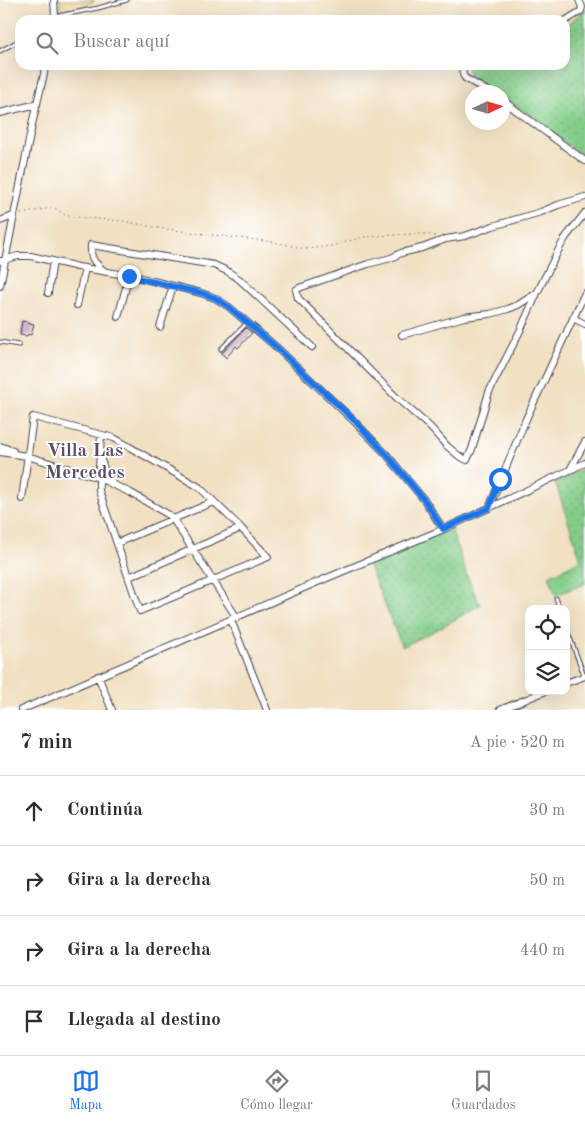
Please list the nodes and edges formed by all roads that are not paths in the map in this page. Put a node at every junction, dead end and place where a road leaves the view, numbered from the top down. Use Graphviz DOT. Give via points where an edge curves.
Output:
graph roads {
  1 [pos="54,0"];
  2 [pos="127,0"];
  3 [pos="579,0"];
  4 [pos="53,15"];
  5 [pos="66,15"];
  6 [pos="570,18"];
  7 [pos="15,42"];
  8 [pos="0,50"];
  9 [pos="44,70"];
  10 [pos="463,70"];
  11 [pos="477,85"];
  12 [pos="37,104"];
  13 [pos="510,106"];
  14 [pos="0,113"];
  15 [pos="585,161"];
  16 [pos="585,197"];
  17 [pos="585,213"];
  18 [pos="13,216"];
  19 [pos="0,221"];
  20 [pos="2,260"];
  21 [pos="53,261"];
  22 [pos="85,268"];
  23 [pos="104,272"];
  24 [pos="129,276"];
  25 [pos="0,286"];
  26 [pos="173,286"];
  27 [pos="48,293"];
  28 [pos="537,293"];
  29 [pos="585,293"];
  30 [pos="77,305"];
  31 [pos="118,317"];
  32 [pos="573,318"];
  33 [pos="247,323"];
  34 [pos="585,324"];
  35 [pos="160,327"];
  36 [pos="402,335"];
  37 [pos="0,342"];
  38 [pos="19,345"];
  39 [pos="312,347"];
  40 [pos="221,349"];
  41 [pos="102,435"];
  42 [pos="585,442"];
  43 [pos="0,446"];
  44 [pos="0,452"];
  45 [pos="28,456"];
  46 [pos="100,456"];
  47 [pos="585,463"];
  48 [pos="571,468"];
  49 [pos="99,478"];
  50 [pos="114,485"];
  51 [pos="22,499"];
  52 [pos="213,502"];
  53 [pos="489,508"];
  54 [pos="173,519"];
  55 [pos="241,528"];
  56 [pos="443,529"];
  57 [pos="118,543"];
  58 [pos="192,549"];
  59 [pos="129,577"];
  60 [pos="212,580"];
  61 [pos="556,598"];
  62 [pos="559,605"];
  63 [pos="234,619"];
  64 [pos="570,637"];
  65 [pos="98,676"];
  66 [pos="585,676"];
  67 [pos="570,682"];
  68 [pos="536,695"];
  69 [pos="21,710"];
  70 [pos="112,710"];
  71 [pos="268,710"];
  72 [pos="500,710"];
  1 -- 4 [label="street"];
  2 -- 5 [label="lane"];
  3 -- 6 [label="street" via="581,11"];
  7 -- 8 [label="lane"];
  9 -- 12 [label="street"];
  10 -- 11 [label="street" via="463,76"];
  12 -- 14 [label="street"];
  12 -- 18 [label="street"];
  13 -- 15 [label="street"];
  16 -- 28 [label="street" via="401,253 296,290 307,308 399,400 447,446 467,460 489,392"];
  17 -- 28 [label="street" via="564,242"];
  18 -- 19 [label="street"];
  18 -- 20 [label="street"];
  20 -- 21 [label="street" via="25,256"];
  20 -- 25 [label="street"];
  21 -- 22 [label="street"];
  21 -- 27 [label="street"];
  22 -- 23 [label="street"];
  22 -- 30 [label="street"];
  23 -- 24 [label="street"];
  23 -- 39 [label="street" via="92,259 91,245 214,265 239,279"];
  24 -- 26 [label="street"];
  24 -- 31 [label="street"];
  26 -- 33 [label="street" via="215,298"];
  26 -- 35 [label="street"];
  28 -- 36 [label="street" via="508,309 464,317"];
  29 -- 32 [label="street"];
  32 -- 34 [label="street"];
  32 -- 53 [label="street"];
  33 -- 40 [label="lane"];
  33 -- 56 [label="street" via="354,420 387,455"];
  37 -- 38 [label="lane"];
  41 -- 45 [label="street" via="33,417"];
  41 -- 46 [label="street"];
  41 -- 52 [label="street" via="122,442 199,488"];
  42 -- 48 [label="street"];
  43 -- 45 [label="street"];
  44 -- 45 [label="street"];
  45 -- 49 [label="street"];
  45 -- 51 [label="street"];
  46 -- 49 [label="street"];
  46 -- 50 [label="street"];
  47 -- 48 [label="street"];
  48 -- 53 [label="street"];
  49 -- 50 [label="street"];
  49 -- 57 [label="street" via="99,491"];
  50 -- 54 [label="street"];
  52 -- 54 [label="street"];
  52 -- 55 [label="street"];
  53 -- 56 [label="street"];
  54 -- 57 [label="street"];
  54 -- 58 [label="street"];
  55 -- 58 [label="street"];
  55 -- 60 [label="street" via="268,557"];
  56 -- 63 [label="street"];
  57 -- 59 [label="street"];
  58 -- 59 [label="street"];
  58 -- 60 [label="street"];
  59 -- 60 [label="street" via="140,612"];
  60 -- 63 [label="street"];
  61 -- 62 [label="lane"];
  63 -- 65 [label="street"];
  63 -- 71 [label="street"];
  64 -- 66 [label="lane"];
  65 -- 69 [label="street"];
  65 -- 70 [label="street"];
  66 -- 67 [label="street"];
  68 -- 72 [label="street"];
}
